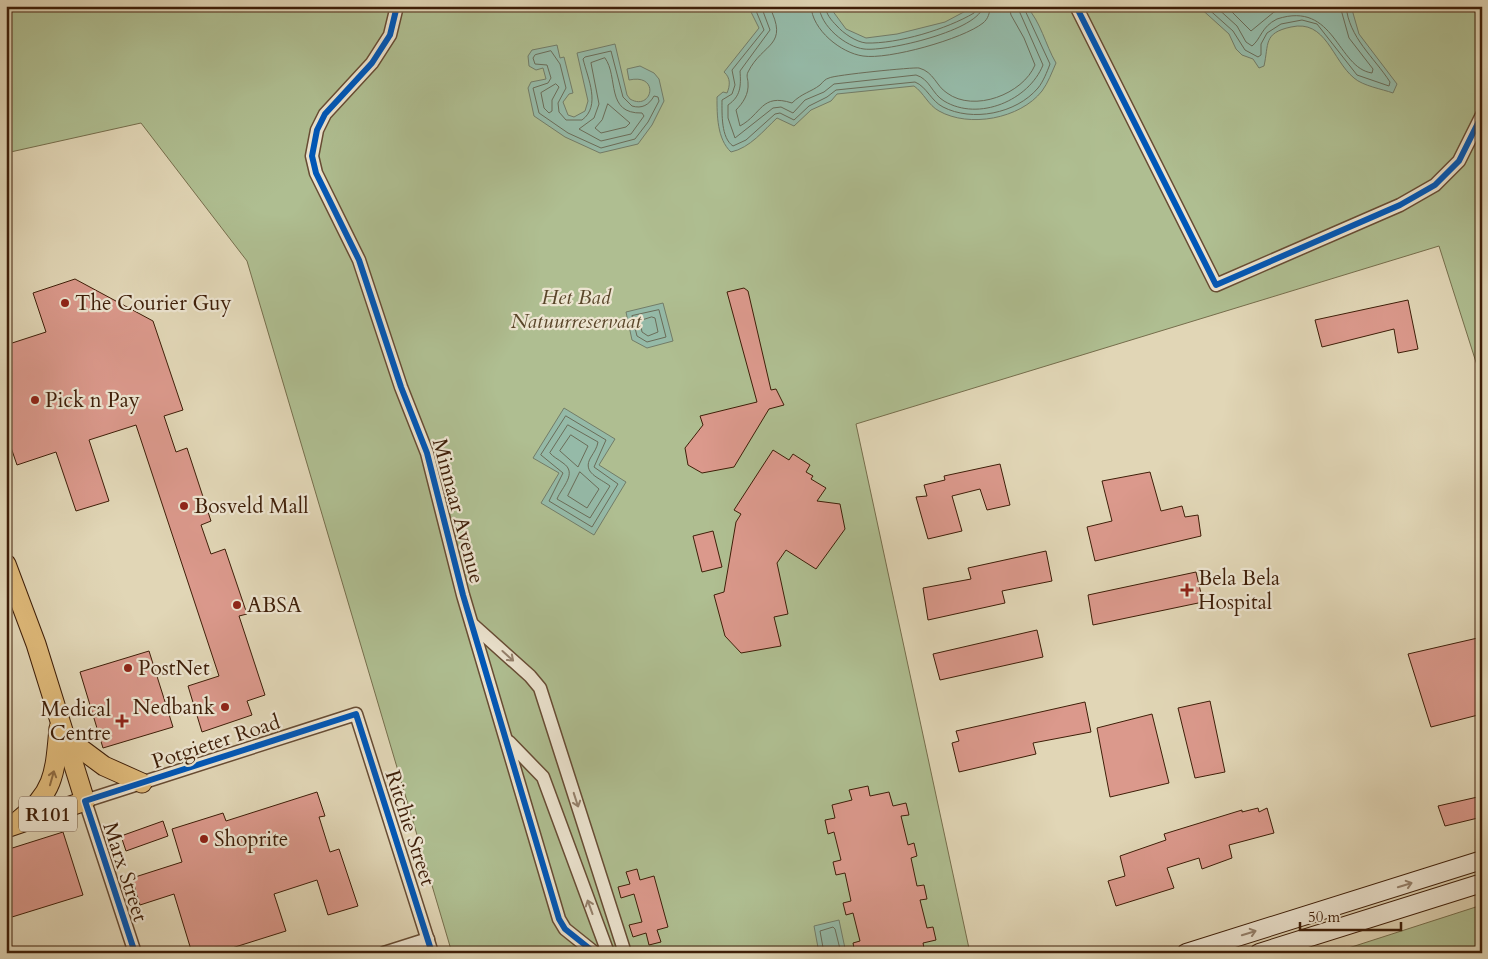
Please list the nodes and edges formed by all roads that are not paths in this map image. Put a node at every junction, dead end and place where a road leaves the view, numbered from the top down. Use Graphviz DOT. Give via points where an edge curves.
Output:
graph roads {
  1 [pos="397,6"];
  2 [pos="1076,6"];
  3 [pos="1482,115"];
  4 [pos="6,564"];
  5 [pos="472,624"];
  6 [pos="356,714"];
  7 [pos="60,719"];
  8 [pos="65,737"];
  9 [pos="507,740"];
  10 [pos="142,783"];
  11 [pos="85,801"];
  12 [pos="8,827"];
  13 [pos="1482,860"];
  14 [pos="1482,883"];
  15 [pos="428,939"];
  16 [pos="135,953"];
  17 [pos="384,953"];
  18 [pos="432,953"];
  19 [pos="595,953"];
  20 [pos="608,953"];
  21 [pos="625,953"];
  22 [pos="1186,953"];
  23 [pos="1259,953"];
  1 -- 5 [label="street, Minnaar Avenue" via="390,35 326,114 317,130 312,156 324,192 359,260 401,387 423,439"];
  2 -- 3 [label="street" via="1216,286 1400,205 1435,185 1459,161"];
  4 -- 7 [label="main road, Marx Street / R101"];
  5 -- 9 [label="street, Minnaar Avenue"];
  5 -- 21 [label="street, one-way" via="540,688"];
  6 -- 10 [label="street, Potgieter Road"];
  6 -- 15 [label="street, Ritchie Street"];
  7 -- 8 [label="main road, Marx Street / R101"];
  12 -- 7 [label="main road, one-way" via="34,808 48,791"];
  8 -- 10 [label="main road" via="104,766"];
  8 -- 11 [label="main road, Marx Street / R101"];
  9 -- 19 [label="street, Minnaar Avenue" via="559,919 565,929"];
  20 -- 9 [label="street, one-way" via="543,777"];
  10 -- 11 [label="street, Potgieter Road"];
  11 -- 12 [label="main road, Potgieter Road / R101"];
  11 -- 16 [label="street, Marx Street"];
  22 -- 13 [label="main road, one-way"];
  14 -- 23 [label="main road"];
  15 -- 17 [label="street"];
  15 -- 18 [label="street, Ritchie Street"];
}
